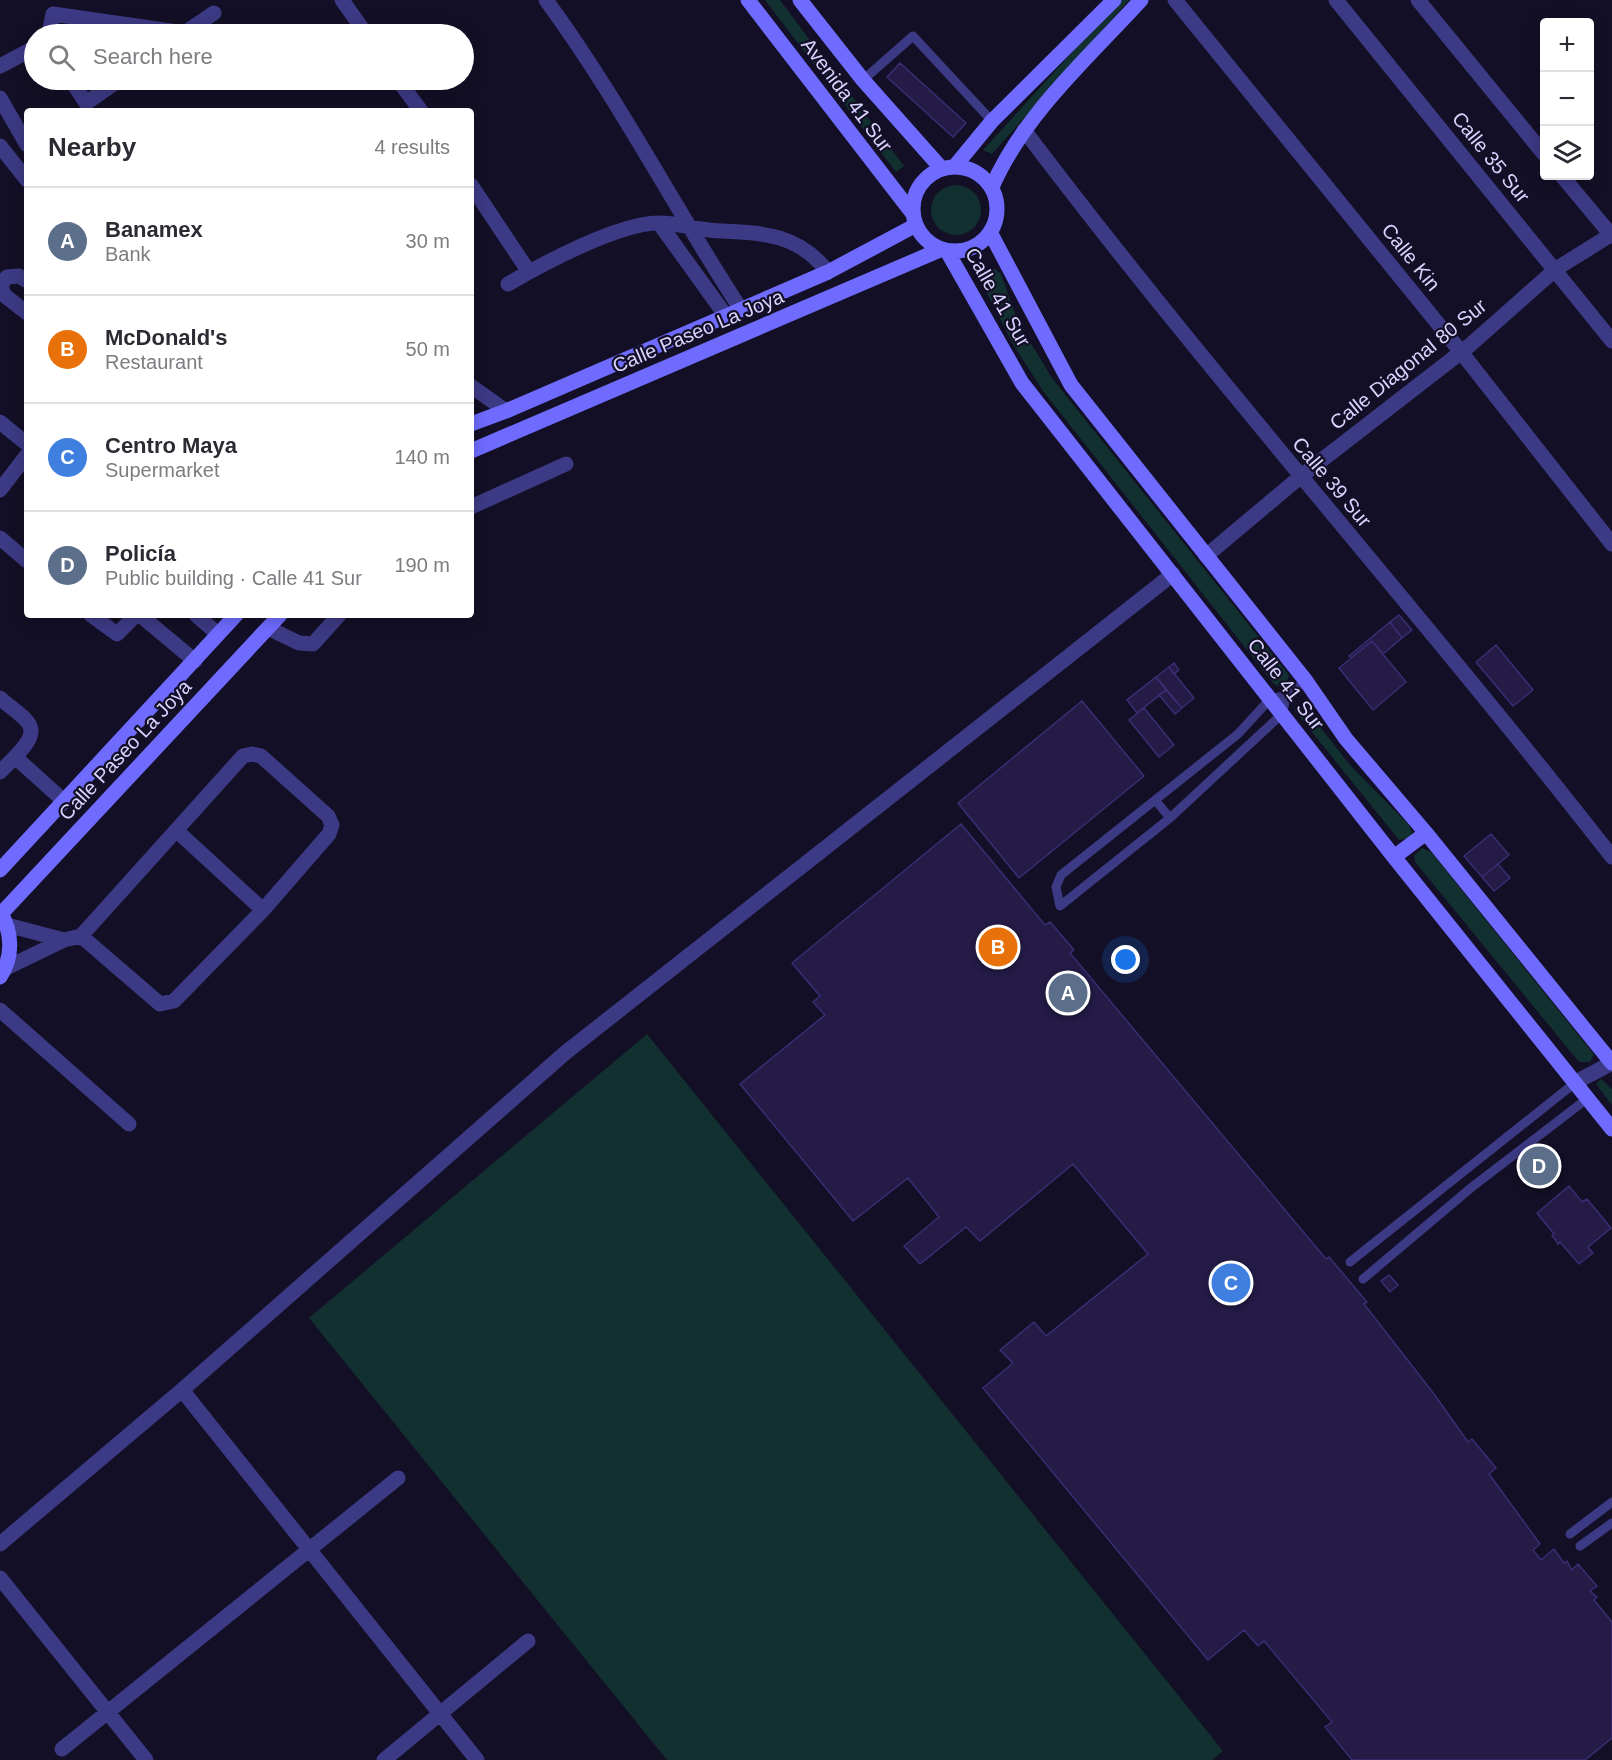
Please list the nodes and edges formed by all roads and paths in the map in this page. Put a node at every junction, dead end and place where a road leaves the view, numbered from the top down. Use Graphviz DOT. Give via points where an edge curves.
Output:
graph roads {
  1 [pos="342,0"];
  2 [pos="546,0"];
  3 [pos="748,0"];
  4 [pos="800,0"];
  5 [pos="1114,0"];
  6 [pos="1141,0"];
  7 [pos="1175,0"];
  8 [pos="1336,0"];
  9 [pos="1418,0"];
  10 [pos="214,13"];
  11 [pos="51,24"];
  12 [pos="118,24"];
  13 [pos="198,24"];
  14 [pos="359,24"];
  15 [pos="24,53"];
  16 [pos="0,66"];
  17 [pos="863,80"];
  18 [pos="78,90"];
  19 [pos="105,90"];
  20 [pos="406,90"];
  21 [pos="0,98"];
  22 [pos="419,108"];
  23 [pos="992,121"];
  24 [pos="1024,130"];
  25 [pos="24,140"];
  26 [pos="0,146"];
  27 [pos="1540,148"];
  28 [pos="949,167"];
  29 [pos="24,176"];
  30 [pos="1565,180"];
  31 [pos="992,187"];
  32 [pos="474,190"];
  33 [pos="915,220"];
  34 [pos="659,223"];
  35 [pos="686,224"];
  36 [pos="990,232"];
  37 [pos="1612,235"];
  38 [pos="945,250"];
  39 [pos="1556,269"];
  40 [pos="529,272"];
  41 [pos="828,272"];
  42 [pos="24,279"];
  43 [pos="508,284"];
  44 [pos="24,310"];
  45 [pos="733,312"];
  46 [pos="1612,341"];
  47 [pos="1461,352"];
  48 [pos="474,388"];
  49 [pos="506,411"];
  50 [pos="0,422"];
  51 [pos="474,422"];
  52 [pos="24,442"];
  53 [pos="474,450"];
  54 [pos="24,459"];
  55 [pos="566,464"];
  56 [pos="1300,477"];
  57 [pos="0,490"];
  58 [pos="474,506"];
  59 [pos="0,538"];
  60 [pos="1612,544"];
  61 [pos="1206,556"];
  62 [pos="24,558"];
  63 [pos="1173,574"];
  64 [pos="94,618"];
  65 [pos="134,618"];
  66 [pos="142,618"];
  67 [pos="199,618"];
  68 [pos="233,618"];
  69 [pos="277,618"];
  70 [pos="336,618"];
  71 [pos="268,628"];
  72 [pos="218,634"];
  73 [pos="195,661"];
  74 [pos="1306,681"];
  75 [pos="1287,695"];
  76 [pos="0,698"];
  77 [pos="1270,699"];
  78 [pos="1282,714"];
  79 [pos="15,757"];
  80 [pos="0,772"];
  81 [pos="1155,801"];
  82 [pos="65,802"];
  83 [pos="1170,818"];
  84 [pos="177,831"];
  85 [pos="1426,833"];
  86 [pos="1394,857"];
  87 [pos="1612,857"];
  88 [pos="0,870"];
  89 [pos="263,910"];
  90 [pos="3,917"];
  91 [pos="81,936"];
  92 [pos="64,940"];
  93 [pos="3,973"];
  94 [pos="0,1010"];
  95 [pos="1612,1063"];
  96 [pos="1576,1082"];
  97 [pos="1588,1098"];
  98 [pos="129,1124"];
  99 [pos="1612,1129"];
  100 [pos="1460,1173"];
  101 [pos="1472,1187"];
  102 [pos="1350,1263"];
  103 [pos="1363,1279"];
  104 [pos="182,1390"];
  105 [pos="398,1478"];
  106 [pos="1612,1502"];
  107 [pos="1612,1523"];
  108 [pos="1570,1534"];
  109 [pos="0,1544"];
  110 [pos="1580,1546"];
  111 [pos="309,1550"];
  112 [pos="0,1578"];
  113 [pos="528,1641"];
  114 [pos="108,1712"];
  115 [pos="440,1714"];
  116 [pos="62,1749"];
  117 [pos="146,1760"];
  118 [pos="384,1760"];
  119 [pos="477,1760"];
  1 -- 14 [label="street"];
  2 -- 35 [label="street" via="578,44"];
  3 -- 33 [label="main road, Avenida 41 Sur"];
  4 -- 17 [label="main road, Avenida 41 Sur"];
  5 -- 23 [label="main road"];
  6 -- 24 [label="main road"];
  7 -- 47 [label="street, Calle Kin"];
  8 -- 39 [label="street, Calle 35 Sur"];
  9 -- 27 [label="street"];
  10 -- 13 [label="street"];
  11 -- 12 [label="street" via="53,14"];
  15 -- 16 [label="street"];
  17 -- 23 [label="lane" via="913,36"];
  17 -- 28 [label="main road, Avenida 41 Sur"];
  18 -- 19 [label="street" via="86,103"];
  20 -- 22 [label="street"];
  21 -- 25 [label="street"];
  23 -- 28 [label="main road"];
  24 -- 31 [label="main road" via="1005,156"];
  24 -- 56 [label="street, Calle 39 Sur"];
  26 -- 29 [label="street"];
  28 -- 31 [label="main road" via="982,176"];
  28 -- 33 [label="main road" via="930,175 920,185 914,198"];
  30 -- 37 [label="street"];
  31 -- 36 [label="main road" via="997,213"];
  32 -- 40 [label="street"];
  33 -- 38 [label="main road" via="923,237"];
  33 -- 41 [label="main road, Calle Paseo La Joya"];
  34 -- 35 [label="street"];
  34 -- 40 [label="street" via="610,234"];
  34 -- 45 [label="street"];
  35 -- 41 [label="street" via="708,231 771,235 797,243"];
  35 -- 45 [label="street"];
  36 -- 38 [label="main road" via="974,246 961,251"];
  36 -- 61 [label="main road, Calle 41 Sur" via="1071,385"];
  37 -- 39 [label="street, Calle Diagonal 80 Sur"];
  38 -- 53 [label="main road, Calle Paseo La Joya"];
  38 -- 63 [label="main road, Calle 41 Sur" via="1022,383"];
  39 -- 46 [label="street, Calle 35 Sur"];
  39 -- 47 [label="street, Calle Diagonal 80 Sur"];
  40 -- 43 [label="street"];
  41 -- 45 [label="main road, Calle Paseo La Joya"];
  42 -- 44 [label="street" via="7,277 1,285 4,295"];
  45 -- 49 [label="main road, Calle Paseo La Joya"];
  47 -- 56 [label="street, Calle Diagonal 80 Sur"];
  47 -- 60 [label="street, Calle Kin"];
  48 -- 49 [label="street"];
  49 -- 51 [label="main road, Calle Paseo La Joya"];
  50 -- 52 [label="street"];
  54 -- 57 [label="street"];
  55 -- 58 [label="street"];
  56 -- 61 [label="street, Calle Diagonal 80 Sur"];
  56 -- 87 [label="street, Calle 39 Sur"];
  59 -- 62 [label="street"];
  61 -- 74 [label="main road, Calle 41 Sur"];
  63 -- 77 [label="main road, Calle 41 Sur"];
  63 -- 104 [label="street" via="565,1053"];
  64 -- 65 [label="street" via="117,633"];
  66 -- 73 [label="street"];
  67 -- 72 [label="street"];
  68 -- 72 [label="main road, Calle Paseo La Joya"];
  69 -- 71 [label="main road, Calle Paseo La Joya"];
  70 -- 71 [label="street" via="313,644 299,643"];
  71 -- 90 [label="main road, Calle Paseo La Joya"];
  72 -- 73 [label="main road, Calle Paseo La Joya"];
  73 -- 82 [label="main road, Calle Paseo La Joya"];
  74 -- 75 [label="lane"];
  74 -- 85 [label="main road, Calle 41 Sur" via="1346,739"];
  75 -- 77 [label="lane"];
  75 -- 78 [label="lane"];
  76 -- 79 [label="street" via="30,724 31,740"];
  77 -- 78 [label="main road, Calle 41 Sur"];
  77 -- 81 [label="lane" via="1238,734"];
  78 -- 83 [label="lane"];
  78 -- 86 [label="main road, Calle 41 Sur"];
  79 -- 80 [label="street"];
  79 -- 82 [label="street"];
  81 -- 83 [label="lane"];
  81 -- 83 [label="lane" via="1062,875 1056,887 1060,906"];
  82 -- 88 [label="main road, Calle Paseo La Joya"];
  84 -- 89 [label="street"];
  84 -- 89 [label="street" via="243,756 252,754 261,756 328,816 332,825 329,834"];
  84 -- 91 [label="street"];
  85 -- 86 [label="main road"];
  85 -- 95 [label="main road, Calle 41 Sur"];
  86 -- 96 [label="main road, Calle 41 Sur"];
  89 -- 91 [label="street" via="167,1004 160,1004"];
  90 -- 92 [label="street"];
  90 -- 93 [label="main road" via="11,947"];
  91 -- 92 [label="street"];
  92 -- 93 [label="street"];
  94 -- 98 [label="street"];
  95 -- 96 [label="street"];
  96 -- 97 [label="main road, Calle 41 Sur"];
  96 -- 100 [label="lane"];
  97 -- 99 [label="main road, Calle 41 Sur"];
  97 -- 101 [label="lane"];
  100 -- 101 [label="lane"];
  100 -- 102 [label="lane"];
  101 -- 103 [label="lane"];
  104 -- 109 [label="street"];
  104 -- 111 [label="street"];
  105 -- 111 [label="street"];
  106 -- 108 [label="lane"];
  107 -- 110 [label="lane"];
  111 -- 114 [label="street"];
  111 -- 115 [label="street"];
  112 -- 114 [label="street"];
  113 -- 115 [label="street"];
  114 -- 116 [label="street"];
  114 -- 117 [label="street"];
  115 -- 118 [label="street"];
  115 -- 119 [label="street"];
}
